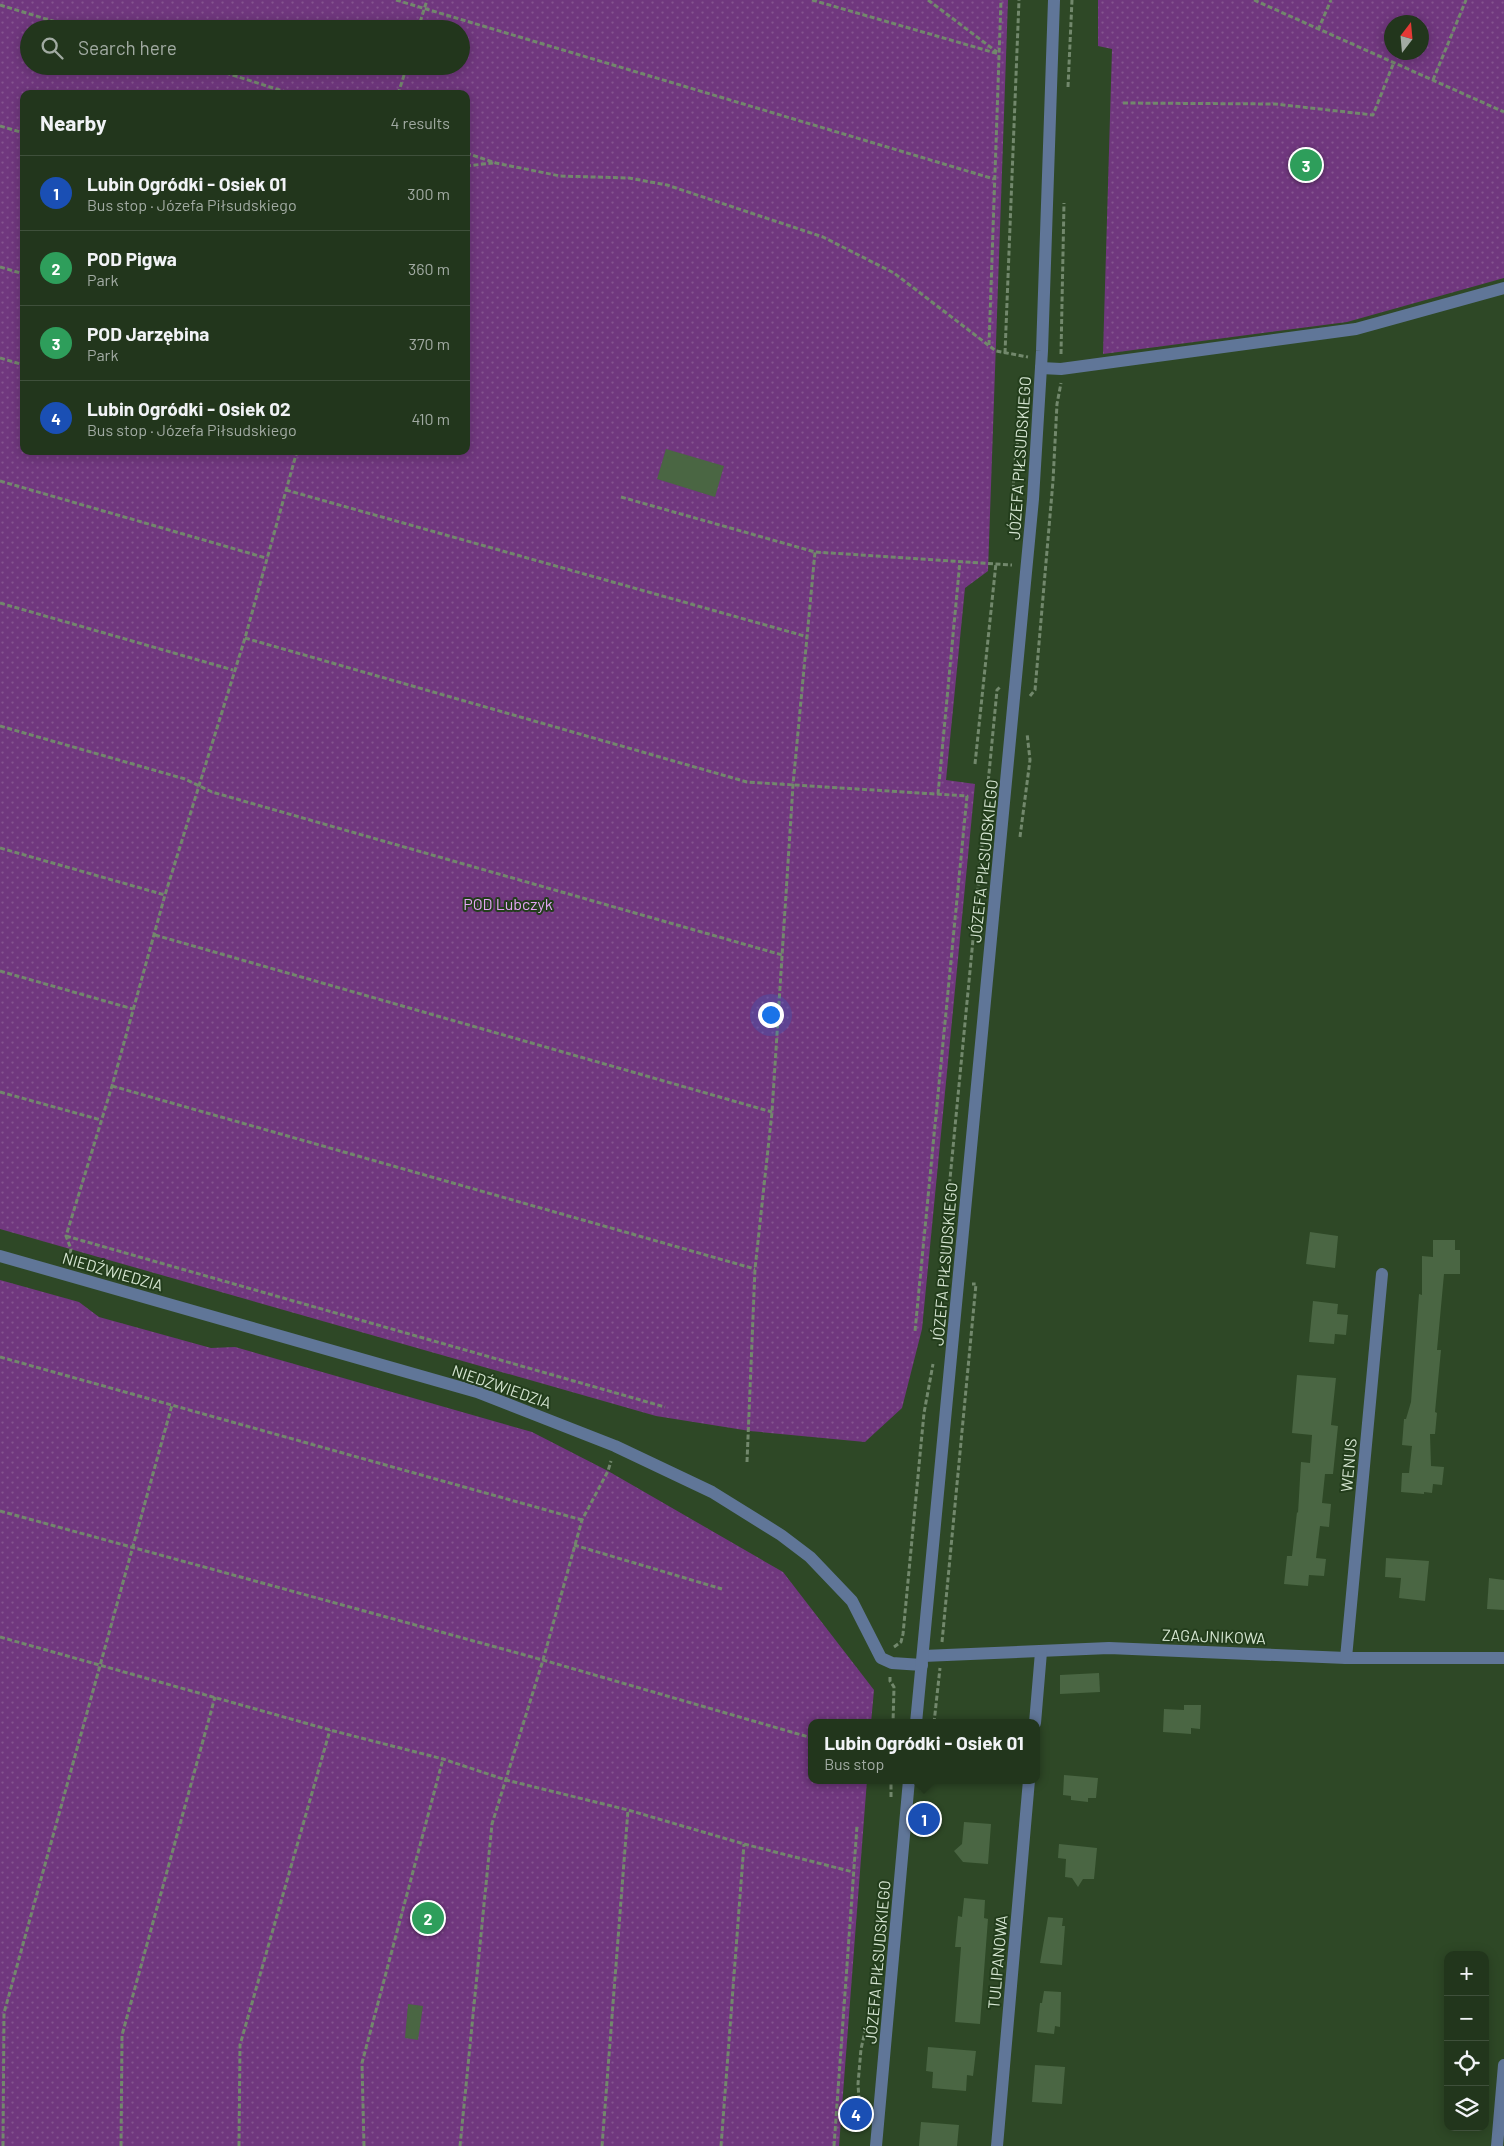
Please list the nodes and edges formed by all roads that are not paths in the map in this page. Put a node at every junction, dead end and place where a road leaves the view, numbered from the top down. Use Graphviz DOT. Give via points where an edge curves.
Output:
graph roads {
  1 [pos="1054,0"];
  2 [pos="1504,288"];
  3 [pos="1037,365"];
  4 [pos="0,1256"];
  5 [pos="1382,1274"];
  6 [pos="1041,1652"];
  7 [pos="1346,1658"];
  8 [pos="1504,1658"];
  9 [pos="922,1660"];
  10 [pos="916,1719"];
  11 [pos="1035,1719"];
  12 [pos="910,1784"];
  13 [pos="1030,1784"];
  14 [pos="1504,2064"];
  15 [pos="876,2146"];
  16 [pos="997,2146"];
  17 [pos="1497,2146"];
  1 -- 3 [label="street, JÓZEFA PIŁSUDSKIEGO"];
  2 -- 3 [label="street" via="1356,329 1062,370"];
  3 -- 9 [label="street, JÓZEFA PIŁSUDSKIEGO" via="1028,566"];
  4 -- 9 [label="street, NIEDŹWIEDZIA" via="477,1392 615,1446 712,1492 750,1514 810,1557 852,1601 881,1658 892,1663"];
  5 -- 7 [label="street, WENUS"];
  6 -- 7 [label="street, ZAGAJNIKOWA" via="1109,1648"];
  6 -- 9 [label="street, ZAGAJNIKOWA" via="941,1656"];
  6 -- 11 [label="street"];
  7 -- 8 [label="street, ZAGAJNIKOWA"];
  9 -- 10 [label="street, JÓZEFA PIŁSUDSKIEGO"];
  12 -- 15 [label="street, JÓZEFA PIŁSUDSKIEGO"];
  13 -- 16 [label="street, TULIPANOWA"];
  14 -- 17 [label="street"];
}
